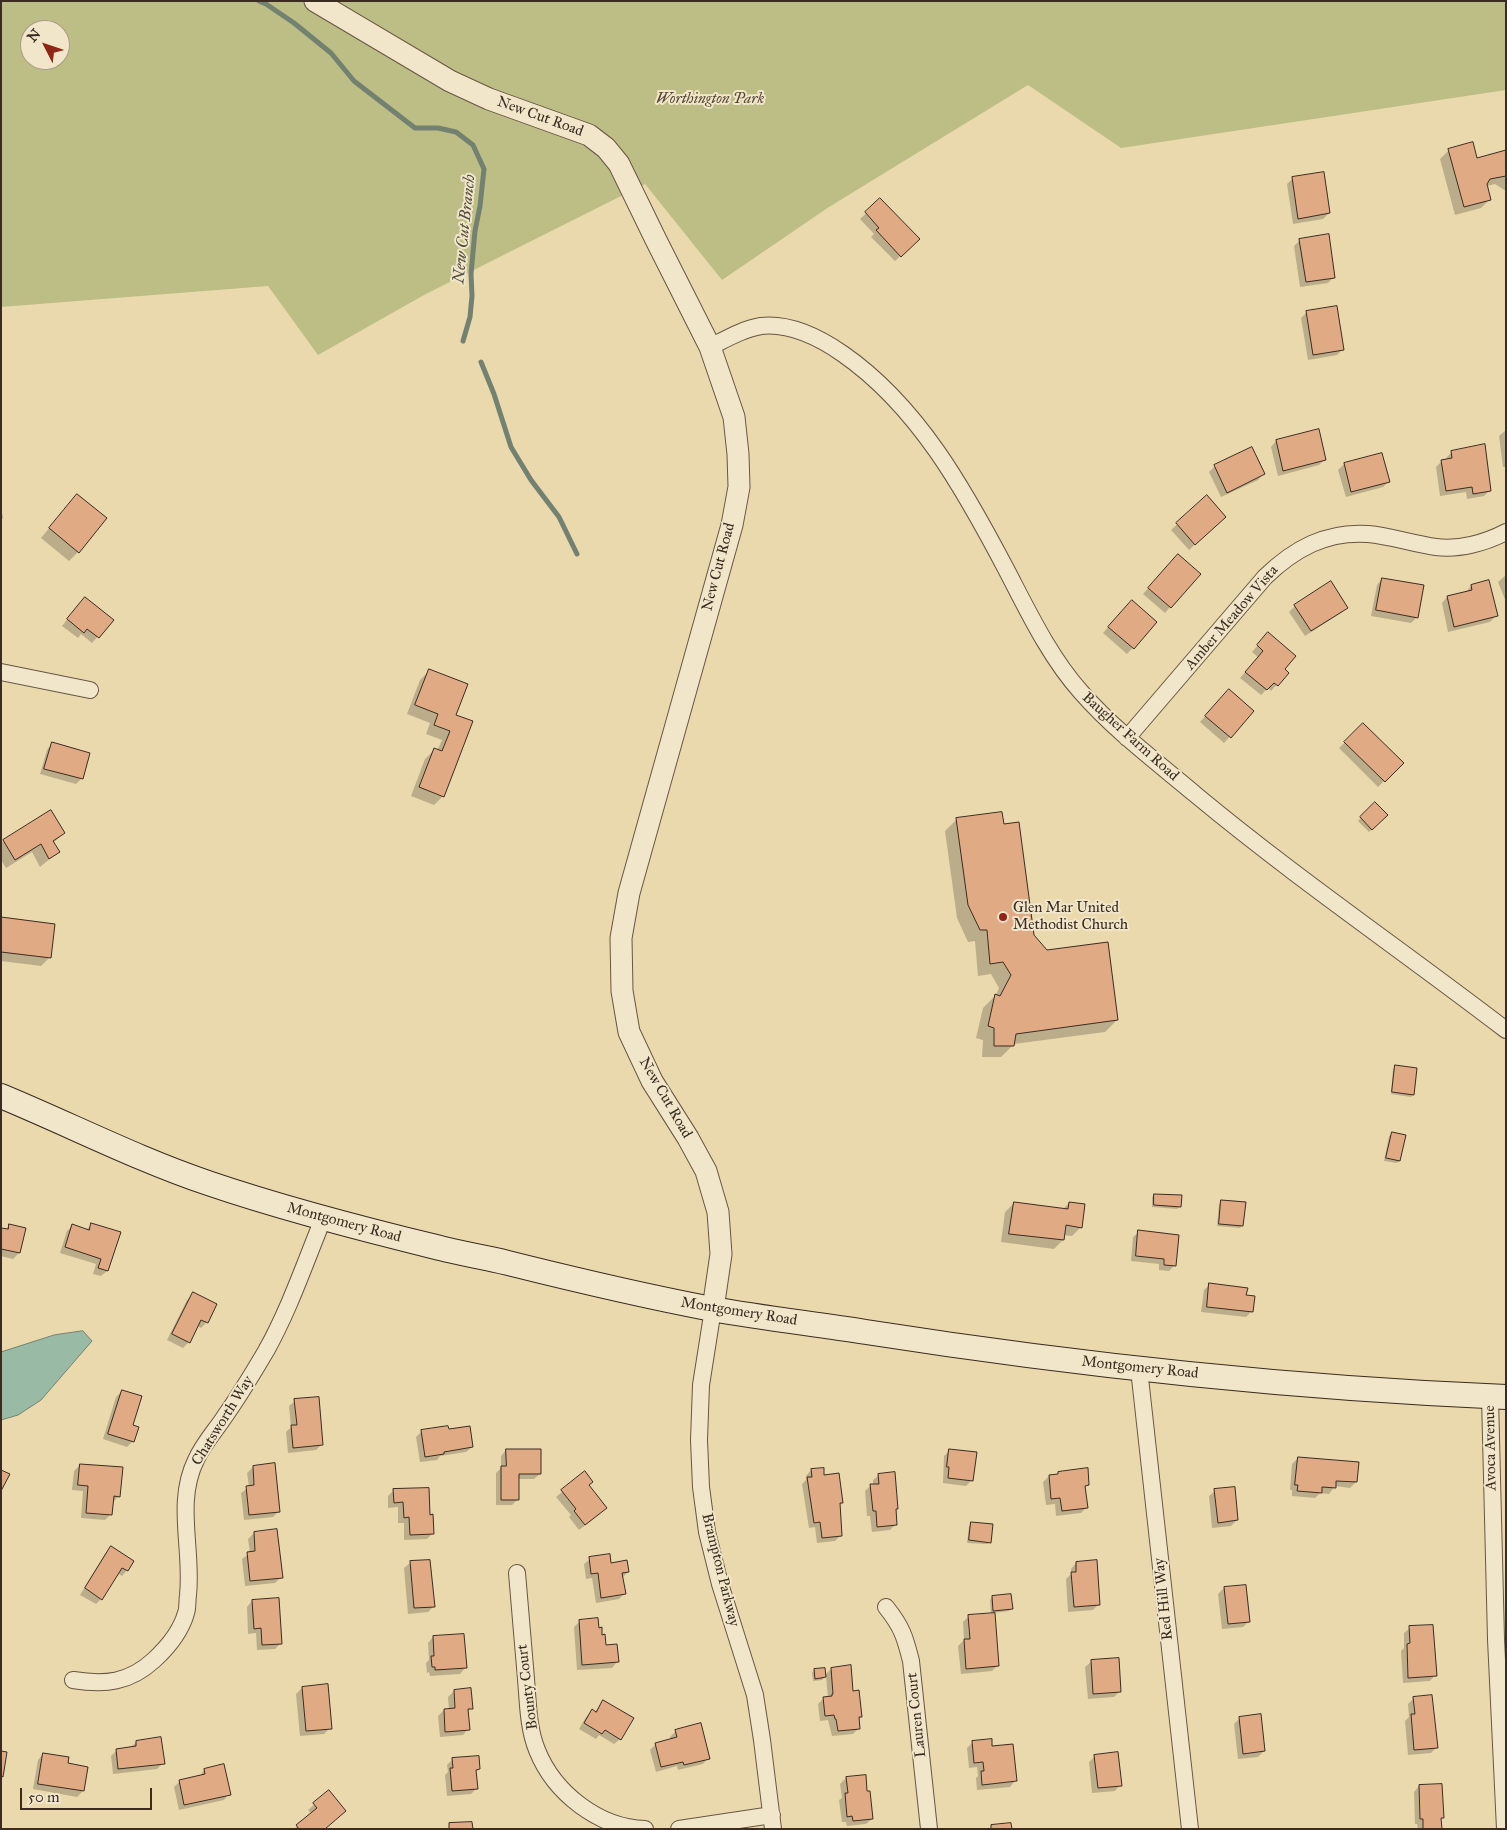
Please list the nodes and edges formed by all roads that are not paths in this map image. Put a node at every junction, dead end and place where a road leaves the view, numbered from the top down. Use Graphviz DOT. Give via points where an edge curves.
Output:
graph roads {
  1 [pos="314,1"];
  2 [pos="710,347"];
  3 [pos="1506,532"];
  4 [pos="1,672"];
  5 [pos="90,690"];
  6 [pos="1127,738"];
  7 [pos="1506,1030"];
  8 [pos="1,1096"];
  9 [pos="323,1219"];
  10 [pos="713,1309"];
  11 [pos="1138,1370"];
  12 [pos="1498,1397"];
  13 [pos="517,1573"];
  14 [pos="886,1607"];
  15 [pos="73,1680"];
  16 [pos="772,1822"];
  17 [pos="645,1829"];
  18 [pos="679,1829"];
  19 [pos="929,1829"];
  20 [pos="1190,1829"];
  21 [pos="1504,1829"];
  1 -- 2 [label="street, New Cut Road" via="450,81 489,99 588,135 606,148 629,182"];
  2 -- 6 [label="street, Baugher Farm Road" via="737,333 761,326 787,328 821,340 879,383 927,438 956,479 1053,654 1078,690"];
  2 -- 10 [label="street, New Cut Road" via="734,417 739,487 732,524 629,893 621,938 622,991 629,1032 652,1081 706,1171 718,1212 721,1254"];
  3 -- 6 [label="street, Amber Meadow Vista" via="1476,544 1458,547 1438,547 1368,534 1344,534 1302,548 1265,577"];
  4 -- 5 [label="street"];
  6 -- 7 [label="street, Baugher Farm Road" via="1239,830"];
  8 -- 9 [label="main road, Montgomery Road" via="136,1156"];
  9 -- 10 [label="main road, Montgomery Road" via="563,1278"];
  9 -- 15 [label="street, Chatsworth Way" via="267,1350 196,1459 188,1481 189,1580 186,1613 176,1633 163,1652 129,1677 92,1683"];
  10 -- 11 [label="main road, Montgomery Road"];
  10 -- 16 [label="street, Brampton Parkway" via="701,1386 701,1487 707,1532 720,1584 755,1695"];
  11 -- 12 [label="main road, Montgomery Road" via="1356,1389"];
  11 -- 20 [label="street, Red Hill Way"];
  12 -- 21 [label="street, Avoca Avenue" via="1496,1639"];
  13 -- 17 [label="street, Bounty Court" via="529,1717 537,1750 552,1776 574,1799 601,1819"];
  14 -- 19 [label="street, Lauren Court" via="906,1639 911,1661"];
  16 -- 18 [label="street"];
}
